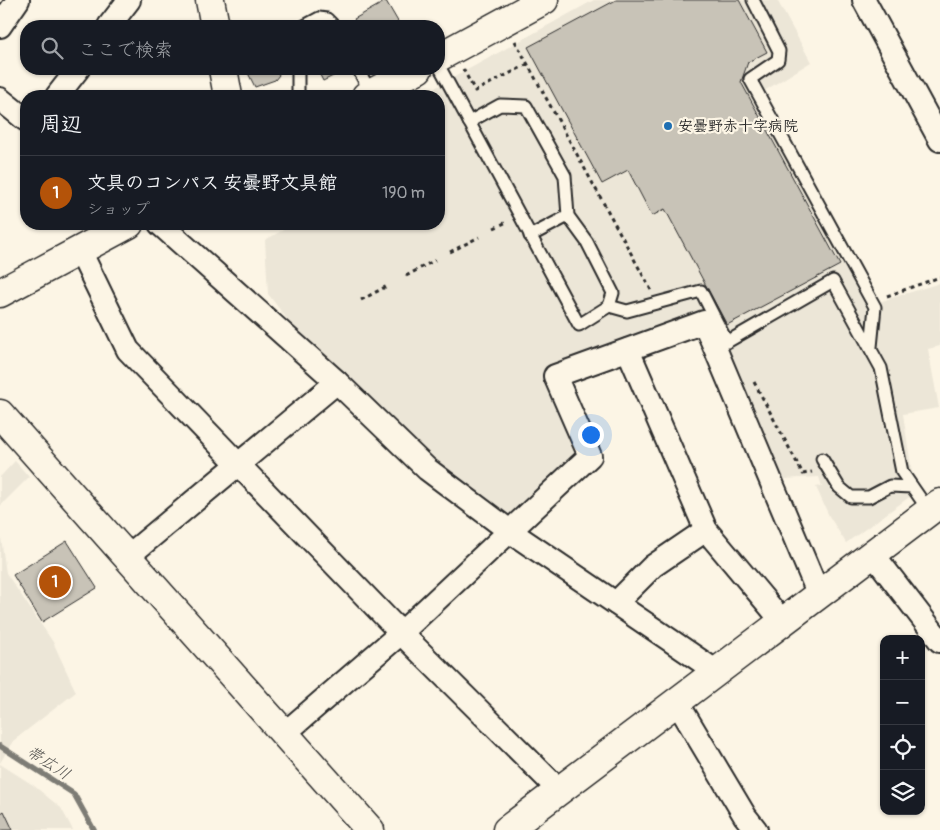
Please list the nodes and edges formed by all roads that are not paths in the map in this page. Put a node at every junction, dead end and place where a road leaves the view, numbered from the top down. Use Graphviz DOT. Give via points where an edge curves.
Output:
graph roads {
  1 [pos="18,0"];
  2 [pos="129,0"];
  3 [pos="210,0"];
  4 [pos="544,0"];
  5 [pos="754,0"];
  6 [pos="864,0"];
  7 [pos="114,20"];
  8 [pos="214,20"];
  9 [pos="315,20"];
  10 [pos="327,20"];
  11 [pos="0,26"];
  12 [pos="451,62"];
  13 [pos="74,75"];
  14 [pos="224,75"];
  15 [pos="298,75"];
  16 [pos="360,75"];
  17 [pos="406,75"];
  18 [pos="444,75"];
  19 [pos="62,90"];
  20 [pos="227,90"];
  21 [pos="298,90"];
  22 [pos="366,90"];
  23 [pos="378,90"];
  24 [pos="0,100"];
  25 [pos="20,115"];
  26 [pos="469,122"];
  27 [pos="940,140"];
  28 [pos="568,216"];
  29 [pos="118,230"];
  30 [pos="167,230"];
  31 [pos="530,236"];
  32 [pos="80,251"];
  33 [pos="0,293"];
  34 [pos="609,306"];
  35 [pos="871,347"];
  36 [pos="628,350"];
  37 [pos="337,382"];
  38 [pos="0,414"];
  39 [pos="237,464"];
  40 [pos="822,465"];
  41 [pos="912,487"];
  42 [pos="935,507"];
  43 [pos="706,530"];
  44 [pos="511,532"];
  45 [pos="873,554"];
  46 [pos="127,557"];
  47 [pos="819,595"];
  48 [pos="616,603"];
  49 [pos="783,622"];
  50 [pos="401,633"];
  51 [pos="940,641"];
  52 [pos="717,672"];
  53 [pos="677,702"];
  54 [pos="285,733"];
  55 [pos="560,790"];
  56 [pos="370,830"];
  57 [pos="507,830"];
  58 [pos="756,830"];
  1 -- 11 [label="street"];
  2 -- 7 [label="street"];
  3 -- 8 [label="street"];
  4 -- 12 [label="street"];
  5 -- 35 [label="lane" via="779,51 778,60 750,79 875,307"];
  6 -- 27 [label="street"];
  9 -- 10 [label="lane"];
  13 -- 19 [label="street"];
  14 -- 20 [label="street"];
  15 -- 21 [label="lane"];
  16 -- 22 [label="lane"];
  17 -- 23 [label="street"];
  18 -- 26 [label="lane"];
  24 -- 25 [label="street"];
  26 -- 28 [label="lane" via="500,105 526,106 565,176"];
  26 -- 31 [label="lane"];
  28 -- 31 [label="lane"];
  28 -- 34 [label="lane" via="587,242 613,293"];
  29 -- 32 [label="street"];
  30 -- 37 [label="street"];
  31 -- 34 [label="lane" via="579,325"];
  32 -- 33 [label="street"];
  32 -- 39 [label="street" via="128,350"];
  34 -- 35 [label="lane" via="627,311 700,291 727,342 834,281"];
  35 -- 41 [label="lane" via="881,368 902,472"];
  36 -- 43 [label="street"];
  36 -- 44 [label="street" via="555,376 590,456"];
  36 -- 47 [label="street" via="704,322"];
  37 -- 39 [label="street"];
  37 -- 44 [label="street" via="427,469"];
  38 -- 46 [label="street"];
  39 -- 46 [label="street"];
  39 -- 50 [label="street"];
  40 -- 41 [label="lane" via="839,487 851,496 869,497 890,486"];
  41 -- 42 [label="lane"];
  42 -- 45 [label="street"];
  43 -- 48 [label="street" via="653,566"];
  43 -- 49 [label="street"];
  44 -- 48 [label="street"];
  44 -- 50 [label="street"];
  45 -- 47 [label="street"];
  45 -- 51 [label="street"];
  46 -- 54 [label="street"];
  47 -- 49 [label="street"];
  48 -- 52 [label="street"];
  49 -- 52 [label="street"];
  50 -- 54 [label="street"];
  50 -- 55 [label="street"];
  52 -- 53 [label="street"];
  53 -- 55 [label="street"];
  53 -- 58 [label="street"];
  54 -- 56 [label="street"];
  55 -- 57 [label="street"];
}
